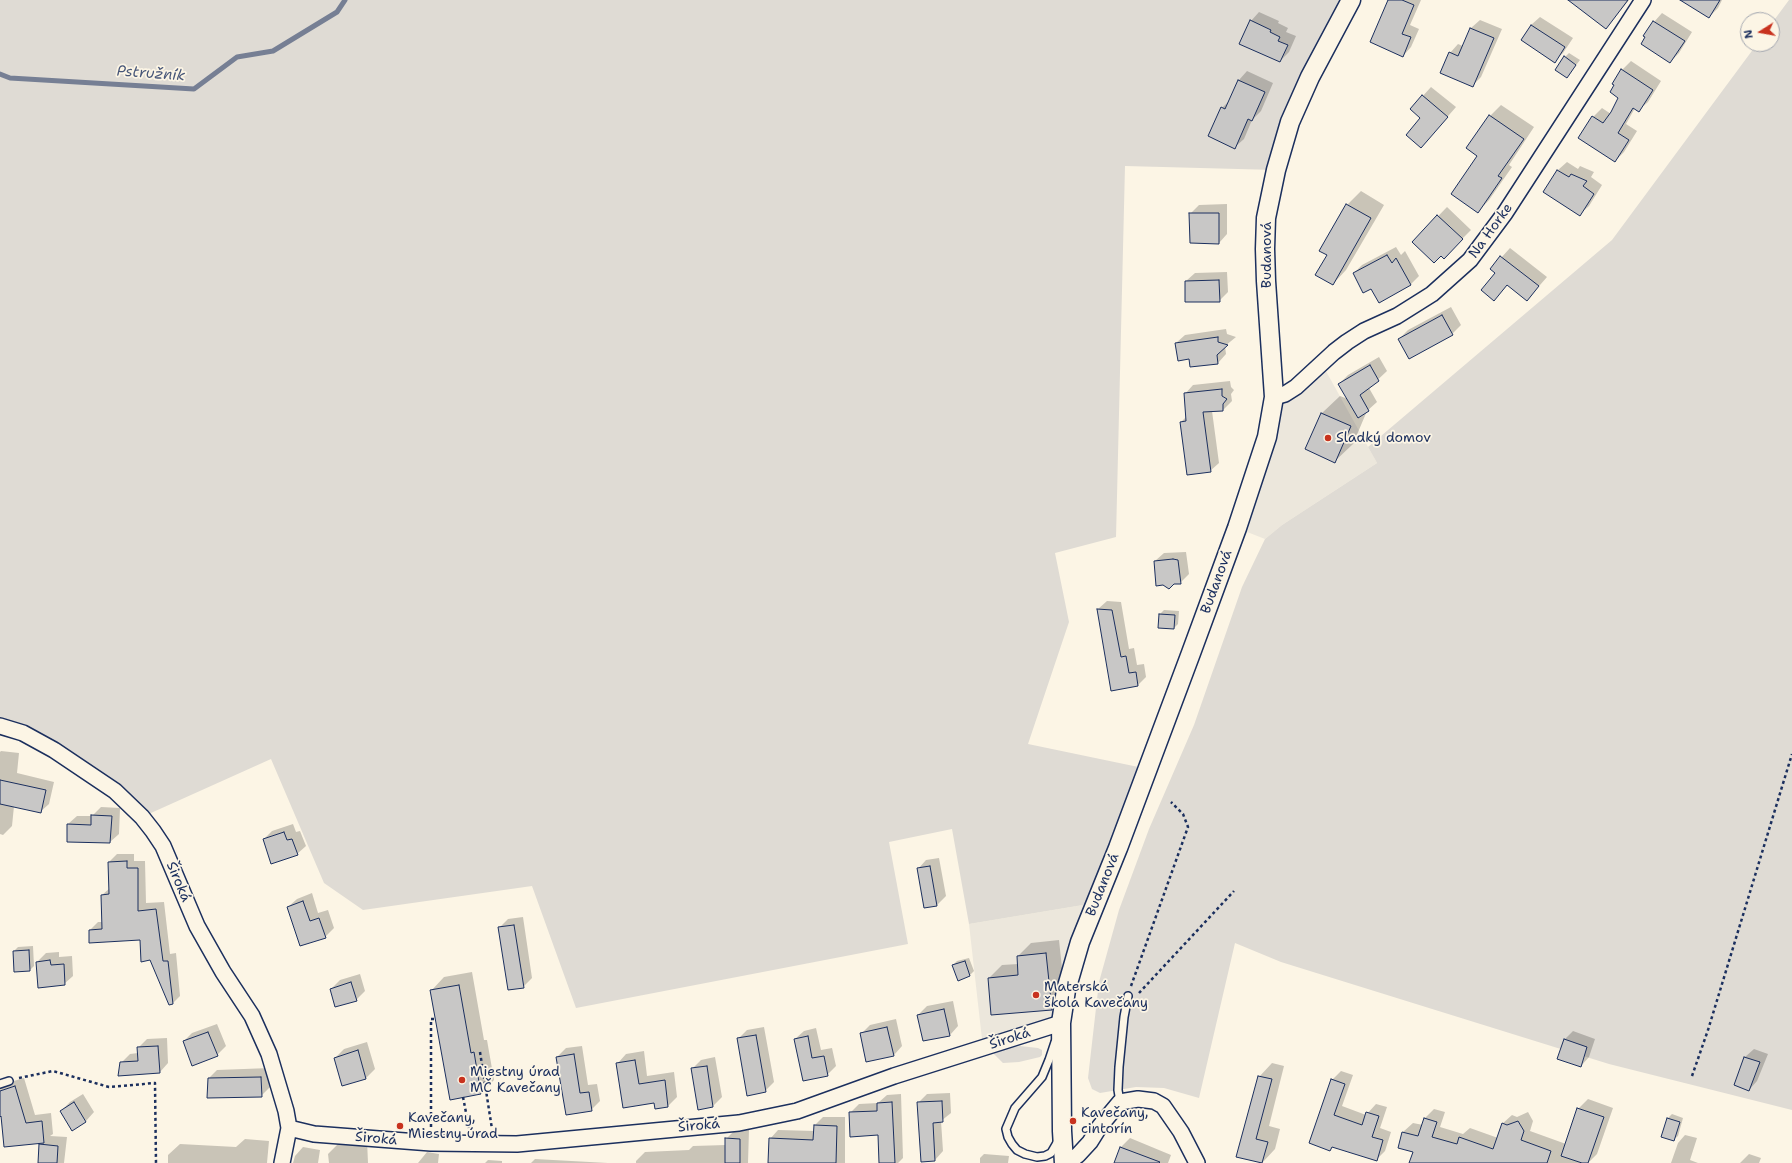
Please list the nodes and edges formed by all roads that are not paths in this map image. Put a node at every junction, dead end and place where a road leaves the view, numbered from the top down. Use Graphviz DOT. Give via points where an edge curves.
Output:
graph roads {
  1 [pos="1351,0"];
  2 [pos="1643,0"];
  3 [pos="1274,397"];
  4 [pos="0,726"];
  5 [pos="1128,996"];
  6 [pos="1060,1023"];
  7 [pos="9,1081"];
  8 [pos="0,1084"];
  9 [pos="1120,1102"];
  10 [pos="289,1128"];
  11 [pos="1062,1131"];
  12 [pos="282,1163"];
  13 [pos="1066,1163"];
  14 [pos="1197,1163"];
  1 -- 3 [label="street, Budanová" via="1310,77 1290,122 1266,218 1266,280"];
  2 -- 3 [label="street, Na Horke" via="1505,213 1459,272 1432,294 1397,316 1347,342 1296,387"];
  3 -- 6 [label="street, Budanová" via="1267,437 1256,475 1145,776 1080,942 1066,990"];
  4 -- 10 [label="street, Široká" via="23,733 54,750 115,791 153,831 163,846 197,926 252,1016 267,1047"];
  5 -- 9 [label="lane" via="1119,1067"];
  6 -- 10 [label="street, Široká" via="894,1076 797,1111 739,1123 517,1144 431,1144 314,1134"];
  6 -- 11 [label="street, Budanová"];
  6 -- 11 [label="lane" via="1042,1077 1015,1108 1006,1129 1017,1150 1037,1157 1051,1153"];
  7 -- 8 [label="lane"];
  9 -- 13 [label="street" via="1090,1142"];
  9 -- 14 [label="street" via="1138,1099 1154,1101 1163,1106 1171,1115"];
  10 -- 12 [label="street"];
  11 -- 13 [label="street, Budanová"];
}
